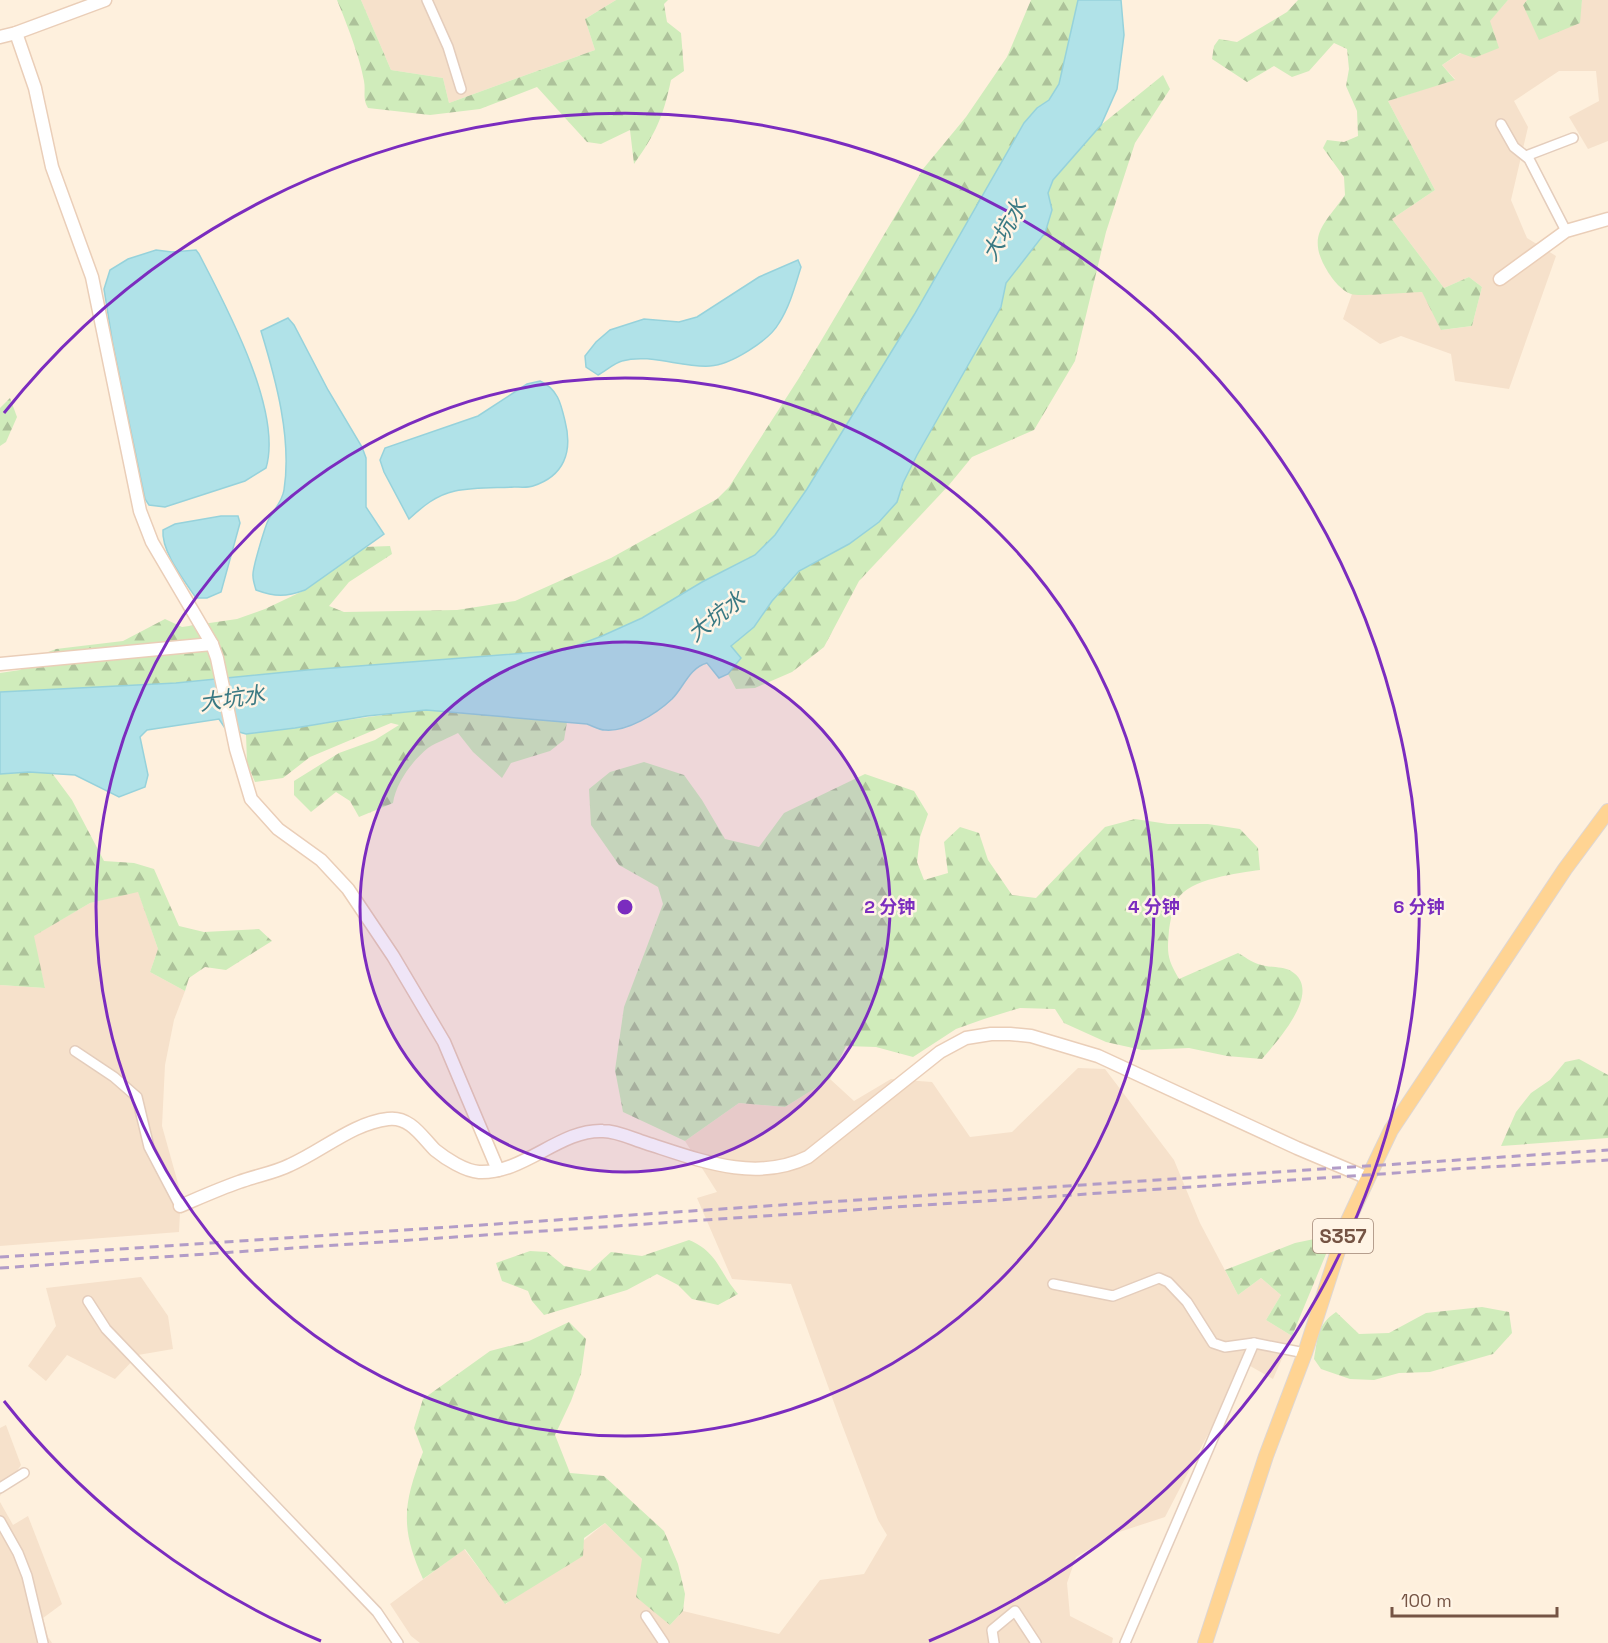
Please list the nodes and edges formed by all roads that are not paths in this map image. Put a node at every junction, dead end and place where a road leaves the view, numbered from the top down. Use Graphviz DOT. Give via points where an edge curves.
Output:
graph roads {
  1 [pos="105,0"];
  2 [pos="427,0"];
  3 [pos="16,33"];
  4 [pos="0,38"];
  5 [pos="461,88"];
  6 [pos="1501,124"];
  7 [pos="1573,138"];
  8 [pos="1526,156"];
  9 [pos="1608,219"];
  10 [pos="1566,231"];
  11 [pos="1500,279"];
  12 [pos="212,644"];
  13 [pos="0,664"];
  14 [pos="1608,811"];
  15 [pos="75,1051"];
  16 [pos="498,1170"];
  17 [pos="1368,1178"];
  18 [pos="180,1206"];
  19 [pos="1053,1284"];
  20 [pos="88,1301"];
  21 [pos="1254,1343"];
  22 [pos="1305,1353"];
  23 [pos="24,1473"];
  24 [pos="0,1488"];
  25 [pos="0,1521"];
  26 [pos="4,1537"];
  27 [pos="646,1616"];
  28 [pos="43,1643"];
  29 [pos="399,1643"];
  30 [pos="664,1643"];
  31 [pos="994,1643"];
  32 [pos="1036,1643"];
  33 [pos="1125,1643"];
  34 [pos="1205,1643"];
  1 -- 3 [label="street"];
  2 -- 5 [label="street"];
  3 -- 4 [label="street"];
  3 -- 12 [label="street" via="35,88 52,167 92,277 140,511 152,542"];
  6 -- 8 [label="street" via="1514,147"];
  7 -- 8 [label="street"];
  8 -- 10 [label="street"];
  9 -- 10 [label="street"];
  10 -- 11 [label="street"];
  12 -- 13 [label="street"];
  12 -- 16 [label="street" via="251,799 278,830 321,860 348,889 393,956 444,1042"];
  14 -- 17 [label="main road, S357" via="1391,1130"];
  15 -- 18 [label="street" via="137,1097 149,1147"];
  16 -- 17 [label="street" via="579,1133 603,1131 712,1164 762,1170 790,1166 808,1157 940,1052 966,1038 1000,1034 1031,1036 1098,1056"];
  16 -- 18 [label="street" via="478,1172 463,1167 437,1152 412,1125 391,1118 373,1122 290,1166 237,1182"];
  17 -- 22 [label="main road, S357" via="1347,1223"];
  19 -- 21 [label="street" via="1113,1296 1159,1278 1187,1302 1213,1343 1225,1347"];
  20 -- 29 [label="street" via="106,1329 378,1612"];
  21 -- 22 [label="street"];
  21 -- 33 [label="street"];
  22 -- 34 [label="main road, S357" via="1266,1456"];
  23 -- 24 [label="street"];
  25 -- 26 [label="street"];
  26 -- 28 [label="street" via="18,1553 27,1576"];
  27 -- 30 [label="street"];
  31 -- 32 [label="street" via="992,1630 1015,1611"];
}
